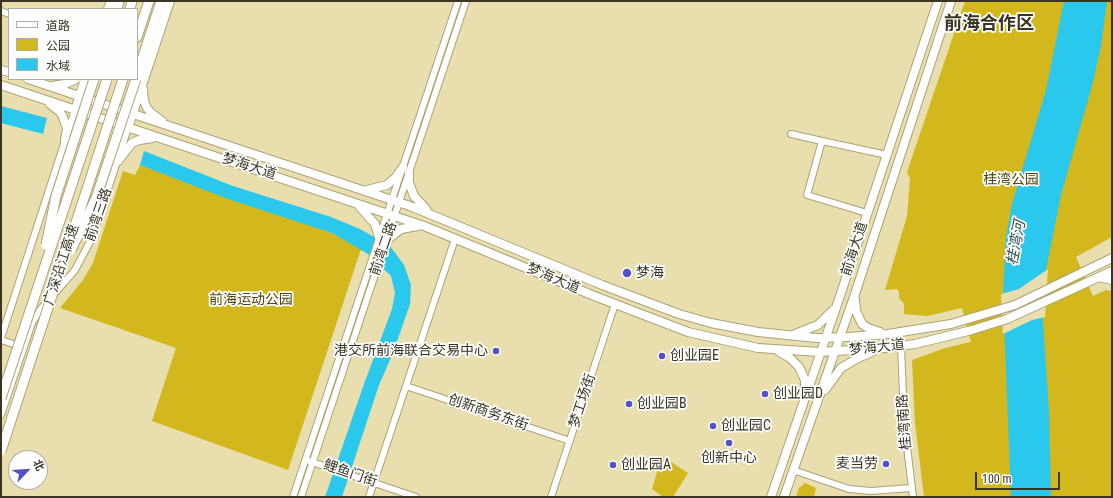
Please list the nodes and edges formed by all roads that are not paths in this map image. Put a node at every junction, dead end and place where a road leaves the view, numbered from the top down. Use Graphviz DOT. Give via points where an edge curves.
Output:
graph roads {
  1 [pos="149,1"];
  2 [pos="161,1"];
  3 [pos="170,1"];
  4 [pos="458,1"];
  5 [pos="466,1"];
  6 [pos="938,1"];
  7 [pos="951,1"];
  8 [pos="138,34"];
  9 [pos="139,78"];
  10 [pos="31,80"];
  11 [pos="74,80"];
  12 [pos="85,80"];
  13 [pos="94,80"];
  14 [pos="107,80"];
  15 [pos="123,80"];
  16 [pos="1,84"];
  17 [pos="48,86"];
  18 [pos="79,96"];
  19 [pos="41,98"];
  20 [pos="75,110"];
  21 [pos="133,114"];
  22 [pos="128,128"];
  23 [pos="179,130"];
  24 [pos="791,134"];
  25 [pos="162,139"];
  26 [pos="65,140"];
  27 [pos="822,141"];
  28 [pos="887,155"];
  29 [pos="118,161"];
  30 [pos="406,170"];
  31 [pos="361,189"];
  32 [pos="350,200"];
  33 [pos="396,201"];
  34 [pos="867,213"];
  35 [pos="391,215"];
  36 [pos="435,215"];
  37 [pos="424,226"];
  38 [pos="383,239"];
  39 [pos="455,239"];
  40 [pos="1112,254"];
  41 [pos="1109,259"];
  42 [pos="1112,270"];
  43 [pos="40,277"];
  44 [pos="57,278"];
  45 [pos="1098,278"];
  46 [pos="1112,280"];
  47 [pos="855,294"];
  48 [pos="839,299"];
  49 [pos="615,304"];
  50 [pos="897,332"];
  51 [pos="789,336"];
  52 [pos="840,337"];
  53 [pos="826,338"];
  54 [pos="1,339"];
  55 [pos="901,346"];
  56 [pos="23,347"];
  57 [pos="884,348"];
  58 [pos="776,350"];
  59 [pos="835,351"];
  60 [pos="820,352"];
  61 [pos="406,386"];
  62 [pos="805,397"];
  63 [pos="1,398"];
  64 [pos="818,401"];
  65 [pos="1,415"];
  66 [pos="570,441"];
  67 [pos="1,450"];
  68 [pos="306,460"];
  69 [pos="312,462"];
  70 [pos="793,470"];
  71 [pos="374,483"];
  72 [pos="912,488"];
  73 [pos="293,497"];
  74 [pos="301,497"];
  75 [pos="369,497"];
  76 [pos="416,497"];
  77 [pos="551,497"];
  78 [pos="771,497"];
  79 [pos="784,497"];
  80 [pos="913,497"];
  1 -- 8 [label="highway"];
  2 -- 9 [label="highway"];
  3 -- 9 [label="main road, 前湾三路"];
  4 -- 30 [label="street, 前湾二路"];
  5 -- 30 [label="street, 前湾二路"];
  6 -- 28 [label="main road, 前海大道"];
  7 -- 47 [label="main road, 前海大道"];
  9 -- 21 [label="main road, 前湾三路"];
  9 -- 23 [label="main road" via="144,101 151,113"];
  9 -- 44 [label="highway, bridge" via="91,209"];
  10 -- 17 [label="main road, 梦海大道"];
  11 -- 17 [label="main road"];
  12 -- 18 [label="main road"];
  13 -- 43 [label="highway, bridge" via="52,209"];
  14 -- 43 [label="highway, 广深沿江高速, bridge"];
  15 -- 44 [label="highway, 广深沿江高速, bridge"];
  16 -- 19 [label="main road, 梦海大道"];
  17 -- 18 [label="main road, 梦海大道"];
  18 -- 20 [label="main road"];
  18 -- 21 [label="main road, 梦海大道"];
  19 -- 20 [label="main road, 梦海大道"];
  19 -- 26 [label="main road" via="55,107 63,117 67,129"];
  20 -- 22 [label="main road, 梦海大道"];
  20 -- 26 [label="street"];
  21 -- 22 [label="main road, 前湾三路"];
  21 -- 23 [label="main road, 梦海大道"];
  22 -- 25 [label="main road, 梦海大道"];
  22 -- 29 [label="street, 前湾三路"];
  23 -- 31 [label="main road, 梦海大道"];
  24 -- 27 [label="street"];
  25 -- 29 [label="main road" via="139,140 126,148"];
  25 -- 32 [label="main road, 梦海大道"];
  26 -- 54 [label="street"];
  27 -- 28 [label="street"];
  27 -- 34 [label="street" via="807,195"];
  28 -- 34 [label="main road, 前海大道"];
  29 -- 56 [label="street, 前湾三路" via="92,238 81,260 35,317"];
  30 -- 31 [label="main road" via="387,185 370,190"];
  30 -- 33 [label="street, 前湾二路"];
  30 -- 36 [label="main road" via="414,196 423,207"];
  31 -- 33 [label="main road, 梦海大道"];
  32 -- 35 [label="main road, 梦海大道"];
  32 -- 38 [label="main road" via="371,218"];
  33 -- 35 [label="street, 前湾二路"];
  33 -- 36 [label="main road, 梦海大道"];
  34 -- 48 [label="main road, 前海大道"];
  35 -- 37 [label="main road, 梦海大道"];
  35 -- 38 [label="street, 前湾二路"];
  36 -- 51 [label="main road, 梦海大道" via="678,314 718,324"];
  37 -- 38 [label="main road" via="401,229"];
  37 -- 39 [label="main road, 梦海大道"];
  38 -- 68 [label="street, 前湾二路" via="371,262"];
  38 -- 69 [label="street, 前湾二路" via="378,266"];
  39 -- 49 [label="main road, 梦海大道"];
  39 -- 61 [label="street"];
  40 -- 41 [label="main road"];
  41 -- 50 [label="main road, 梦海大道" via="1015,304 951,324"];
  42 -- 45 [label="main road, 梦海大道"];
  43 -- 63 [label="highway, 广深沿江高速, bridge"];
  44 -- 67 [label="highway, 广深沿江高速, bridge"];
  45 -- 46 [label="main road"];
  45 -- 55 [label="main road, 梦海大道" via="1017,315 953,335"];
  47 -- 50 [label="main road" via="856,312 862,324 874,331"];
  47 -- 52 [label="main road, 前海大道"];
  48 -- 51 [label="main road" via="834,310 823,321 804,332"];
  48 -- 53 [label="main road, 前海大道"];
  49 -- 58 [label="main road, 梦海大道" via="688,332"];
  49 -- 66 [label="street, 梦工场街"];
  50 -- 52 [label="main road, 梦海大道"];
  51 -- 53 [label="main road, 梦海大道"];
  52 -- 53 [label="main road, 梦海大道"];
  52 -- 59 [label="main road, 前海大道"];
  53 -- 60 [label="main road, 前海大道"];
  54 -- 56 [label="street"];
  55 -- 57 [label="main road, 梦海大道"];
  55 -- 72 [label="street, 桂湾南路" via="904,421"];
  56 -- 65 [label="street, 前湾三路"];
  57 -- 59 [label="main road, 梦海大道"];
  57 -- 64 [label="main road" via="841,368"];
  58 -- 60 [label="main road, 梦海大道"];
  58 -- 62 [label="main road" via="799,367 804,380"];
  59 -- 60 [label="main road, 梦海大道"];
  59 -- 64 [label="main road, 前海大道"];
  60 -- 62 [label="main road, 前海大道"];
  61 -- 66 [label="street, 创新商务东街"];
  61 -- 71 [label="street"];
  62 -- 78 [label="main road, 前海大道"];
  64 -- 70 [label="main road, 前海大道"];
  66 -- 77 [label="street, 梦工场街"];
  68 -- 69 [label="street, 鲤鱼门街"];
  68 -- 73 [label="street, 前湾二路"];
  69 -- 71 [label="street, 鲤鱼门街"];
  69 -- 74 [label="street, 前湾二路"];
  70 -- 72 [label="street" via="849,489 877,491"];
  70 -- 79 [label="main road, 前海大道"];
  71 -- 75 [label="street"];
  71 -- 76 [label="street, 鲤鱼门街"];
  72 -- 80 [label="street, 桂湾南路"];
}
